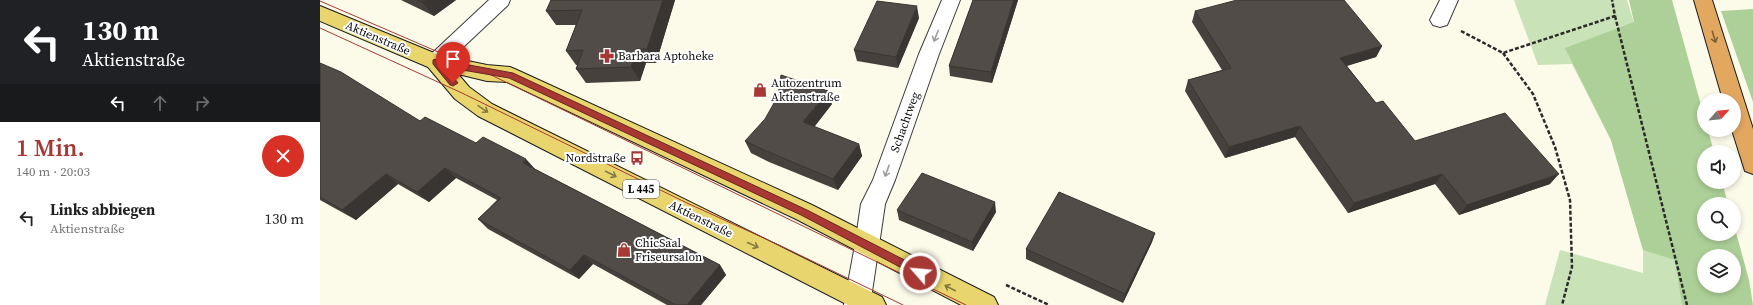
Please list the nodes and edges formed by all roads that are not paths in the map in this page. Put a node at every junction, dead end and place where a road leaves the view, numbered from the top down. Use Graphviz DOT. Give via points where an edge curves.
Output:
graph roads {
  1 [pos="501,0"];
  2 [pos="951,0"];
  3 [pos="1449,0"];
  4 [pos="1703,0"];
  5 [pos="320,13"];
  6 [pos="1440,20"];
  7 [pos="436,62"];
  8 [pos="1732,93"];
  9 [pos="1741,125"];
  10 [pos="1753,165"];
  11 [pos="867,245"];
  12 [pos="863,303"];
  13 [pos="985,305"];
  1 -- 7 [label="street"];
  2 -- 11 [label="street, Schachtweg, one-way" via="884,180 872,204"];
  3 -- 6 [label="street"];
  4 -- 8 [label="highway, one-way"];
  5 -- 7 [label="main road, Aktienstraße / L 445"];
  7 -- 11 [label="main road, Aktienstraße / L 445" via="487,73 510,75 804,212"];
  7 -- 12 [label="main road, Aktienstraße / L 445, one-way" via="462,93 485,110"];
  9 -- 10 [label="highway"];
  11 -- 12 [label="street, Schachtweg"];
  13 -- 11 [label="main road, Aktienstraße / L 445, one-way"];
}
